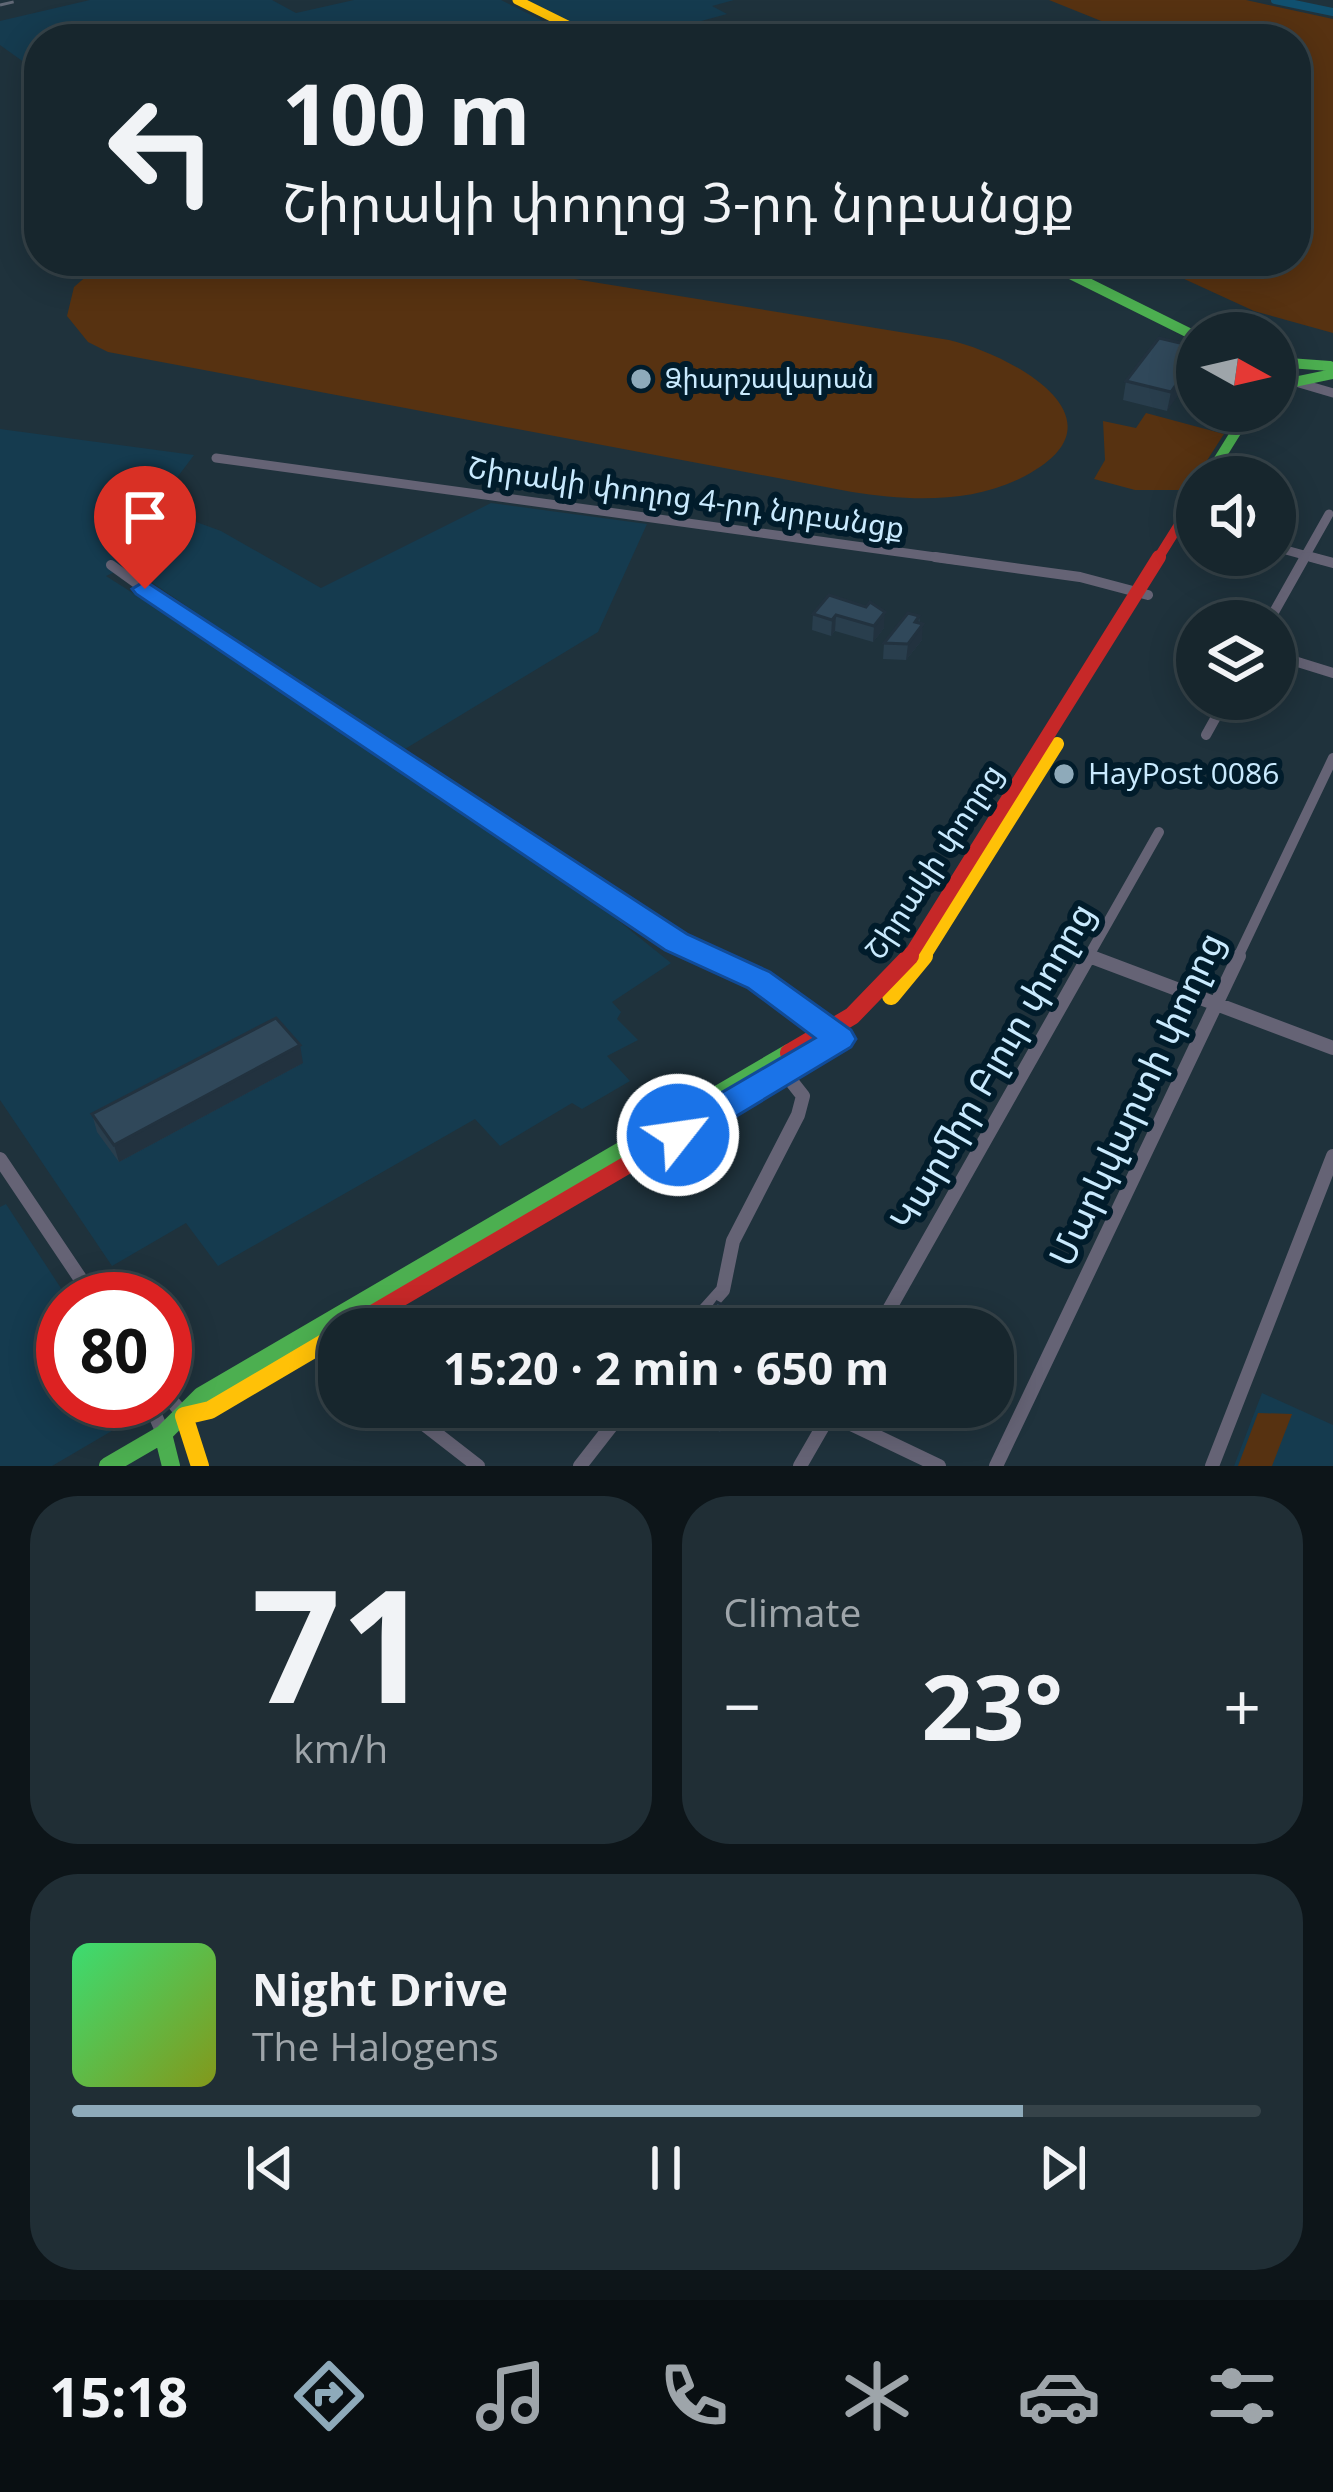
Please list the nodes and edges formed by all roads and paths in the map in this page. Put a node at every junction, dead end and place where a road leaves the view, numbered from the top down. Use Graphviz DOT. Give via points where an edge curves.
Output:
graph roads {
  1 [pos="516,0"];
  2 [pos="564,24"];
  3 [pos="1077,276"];
  4 [pos="1176,325"];
  5 [pos="1296,366"];
  6 [pos="1333,370"];
  7 [pos="1296,376"];
  8 [pos="1301,381"];
  9 [pos="1296,382"];
  10 [pos="1333,393"];
  11 [pos="216,458"];
  12 [pos="1329,514"];
  13 [pos="1176,534"];
  14 [pos="1176,545"];
  15 [pos="1296,553"];
  16 [pos="1307,556"];
  17 [pos="1333,563"];
  18 [pos="111,565"];
  19 [pos="1143,594"];
  20 [pos="1281,600"];
  21 [pos="1296,662"];
  22 [pos="1333,673"];
  23 [pos="1214,720"];
  24 [pos="1206,735"];
  25 [pos="1333,758"];
  26 [pos="1159,832"];
  27 [pos="1089,956"];
  28 [pos="1214,1004"];
  29 [pos="835,1035"];
  30 [pos="1333,1048"];
  31 [pos="781,1067"];
  32 [pos="1333,1156"];
  33 [pos="0,1159"];
  34 [pos="76,1272"];
  35 [pos="382,1308"];
  36 [pos="707,1308"];
  37 [pos="890,1308"];
  38 [pos="318,1346"];
  39 [pos="192,1407"];
  40 [pos="192,1414"];
  41 [pos="160,1428"];
  42 [pos="170,1428"];
  43 [pos="188,1428"];
  44 [pos="429,1428"];
  45 [pos="610,1428"];
  46 [pos="822,1428"];
  47 [pos="866,1428"];
  48 [pos="163,1434"];
  49 [pos="108,1466"];
  50 [pos="171,1466"];
  51 [pos="200,1466"];
  52 [pos="478,1466"];
  53 [pos="580,1466"];
  54 [pos="800,1466"];
  55 [pos="939,1466"];
  56 [pos="996,1466"];
  57 [pos="1212,1466"];
  1 -- 2 [label="main road"];
  3 -- 4 [label="main road"];
  5 -- 6 [label="main road"];
  6 -- 8 [label="main road"];
  7 -- 8 [label="main road"];
  8 -- 9 [label="main road"];
  8 -- 10 [label="street"];
  11 -- 19 [label="street, Շիրակի փողոց 4-րդ նրբանցք" via="1080,577"];
  12 -- 16 [label="street"];
  13 -- 19 [label="main road, Շիրակի փողոց"];
  14 -- 19 [label="main road, Շիրակի փողոց"];
  15 -- 16 [label="street"];
  16 -- 17 [label="street"];
  16 -- 20 [label="street"];
  18 -- 29 [label="street" via="676,942 759,980"];
  19 -- 29 [label="main road, Շիրակի փողոց" via="913,952"];
  21 -- 22 [label="street"];
  23 -- 24 [label="street"];
  25 -- 28 [label="street, Մարկվարտի փողոց"];
  26 -- 27 [label="street, Կարմիր Բլուր փողոց"];
  27 -- 28 [label="street"];
  27 -- 37 [label="street, Կարմիր Բլուր փողոց"];
  28 -- 30 [label="street"];
  28 -- 56 [label="street, Մարկվարտի փողոց"];
  29 -- 31 [label="main road, Շիրակի փողոց"];
  31 -- 35 [label="main road, Շիրակի փողոց"];
  31 -- 36 [label="street" via="803,1096 798,1115 734,1241 723,1290"];
  31 -- 39 [label="main road, Շիրակի փողոց"];
  32 -- 57 [label="street"];
  33 -- 34 [label="street"];
  38 -- 40 [label="main road, Շիրակի փողոց"];
  41 -- 48 [label="street"];
  42 -- 48 [label="main road, Շիրակի փողոց"];
  43 -- 51 [label="main road"];
  44 -- 52 [label="street"];
  45 -- 53 [label="street"];
  46 -- 54 [label="street"];
  47 -- 55 [label="street"];
  48 -- 49 [label="main road, Շիրակի փողոց"];
  48 -- 50 [label="main road"];
}
